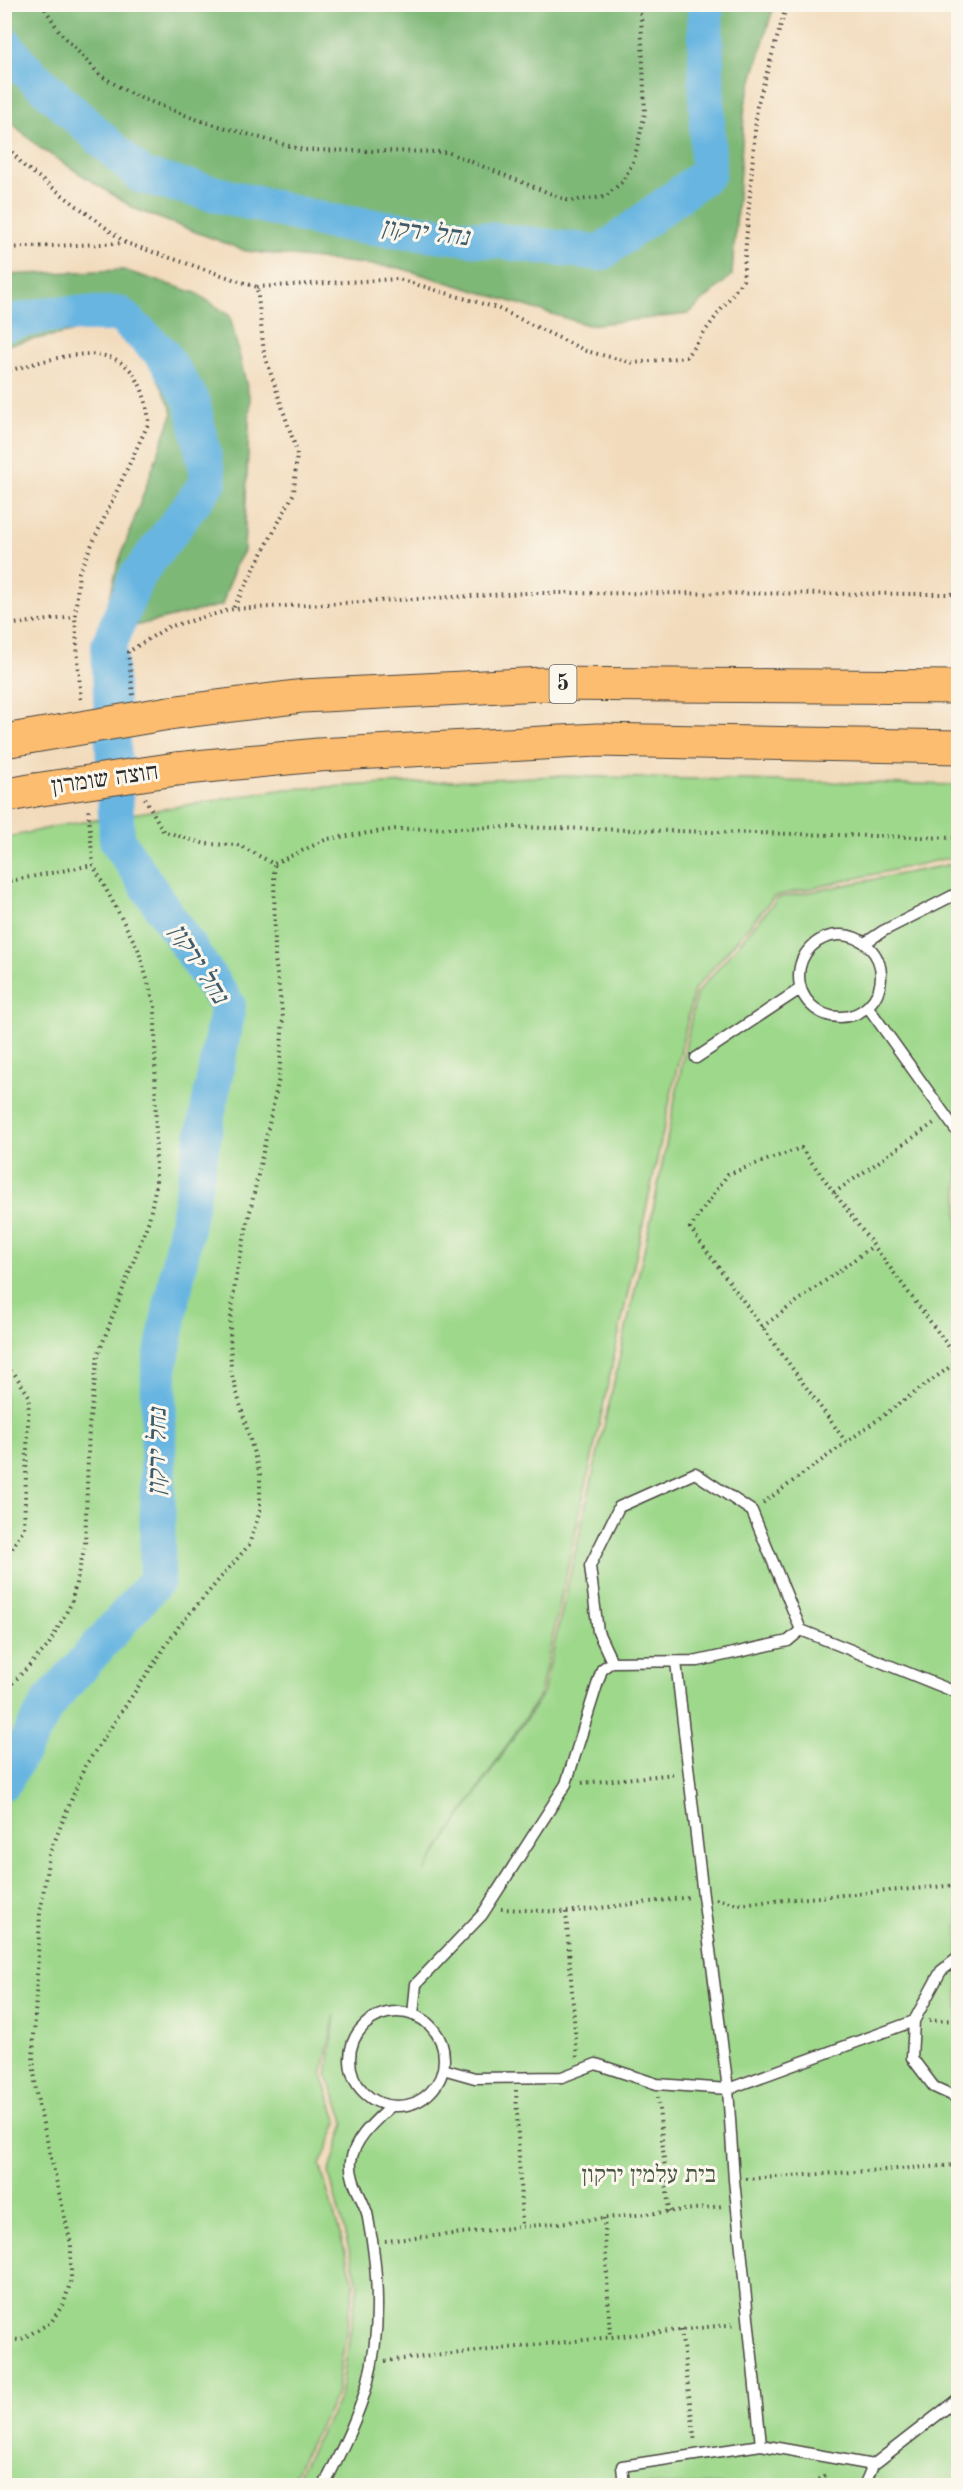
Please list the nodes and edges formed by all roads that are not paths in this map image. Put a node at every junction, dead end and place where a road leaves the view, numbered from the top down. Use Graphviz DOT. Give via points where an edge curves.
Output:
graph roads {
  1 [pos="958,687"];
  2 [pos="16,739"];
  3 [pos="958,747"];
  4 [pos="20,793"];
  5 [pos="958,893"];
  6 [pos="866,942"];
  7 [pos="800,989"];
  8 [pos="868,1007"];
  9 [pos="696,1058"];
  10 [pos="958,1133"];
  11 [pos="801,1630"];
  12 [pos="612,1662"];
  13 [pos="676,1662"];
  14 [pos="958,1693"];
  15 [pos="958,1958"];
  16 [pos="413,2015"];
  17 [pos="914,2021"];
  18 [pos="443,2069"];
  19 [pos="728,2089"];
  20 [pos="958,2098"];
  21 [pos="390,2107"];
  22 [pos="958,2399"];
  23 [pos="761,2445"];
  24 [pos="873,2465"];
  25 [pos="324,2486"];
  26 [pos="624,2486"];
  27 [pos="864,2486"];
  1 -- 2 [label="highway, 5, bridge" via="543,684 303,696 169,713"];
  3 -- 4 [label="highway, חוצה שומרון, bridge" via="597,740 318,754"];
  5 -- 6 [label="lane"];
  6 -- 7 [label="lane" via="839,934 812,945 798,971"];
  6 -- 8 [label="lane" via="876,953 882,982"];
  7 -- 8 [label="lane" via="823,1014 839,1018 856,1015"];
  7 -- 9 [label="lane"];
  8 -- 10 [label="lane"];
  11 -- 12 [label="lane" via="752,1511 695,1473 619,1507 590,1566 598,1632"];
  11 -- 13 [label="lane" via="788,1641 698,1661"];
  11 -- 14 [label="lane"];
  12 -- 13 [label="lane"];
  12 -- 16 [label="lane" via="602,1669 566,1784 486,1909 416,1984"];
  13 -- 19 [label="lane"];
  15 -- 17 [label="lane" via="941,1971"];
  16 -- 18 [label="lane" via="435,2031 444,2056"];
  16 -- 21 [label="lane" via="398,2012 375,2018 357,2033 351,2048 349,2064 353,2079 362,2092"];
  17 -- 19 [label="lane"];
  17 -- 20 [label="lane" via="912,2058 934,2086"];
  18 -- 19 [label="lane" via="475,2078 562,2077 596,2064 657,2084"];
  18 -- 21 [label="lane" via="430,2094 418,2102"];
  19 -- 23 [label="lane"];
  21 -- 25 [label="lane" via="363,2132 351,2162 372,2242 378,2288 377,2332 367,2386"];
  22 -- 24 [label="lane"];
  23 -- 24 [label="lane"];
  23 -- 26 [label="lane" via="622,2466"];
  24 -- 27 [label="lane"];
}
